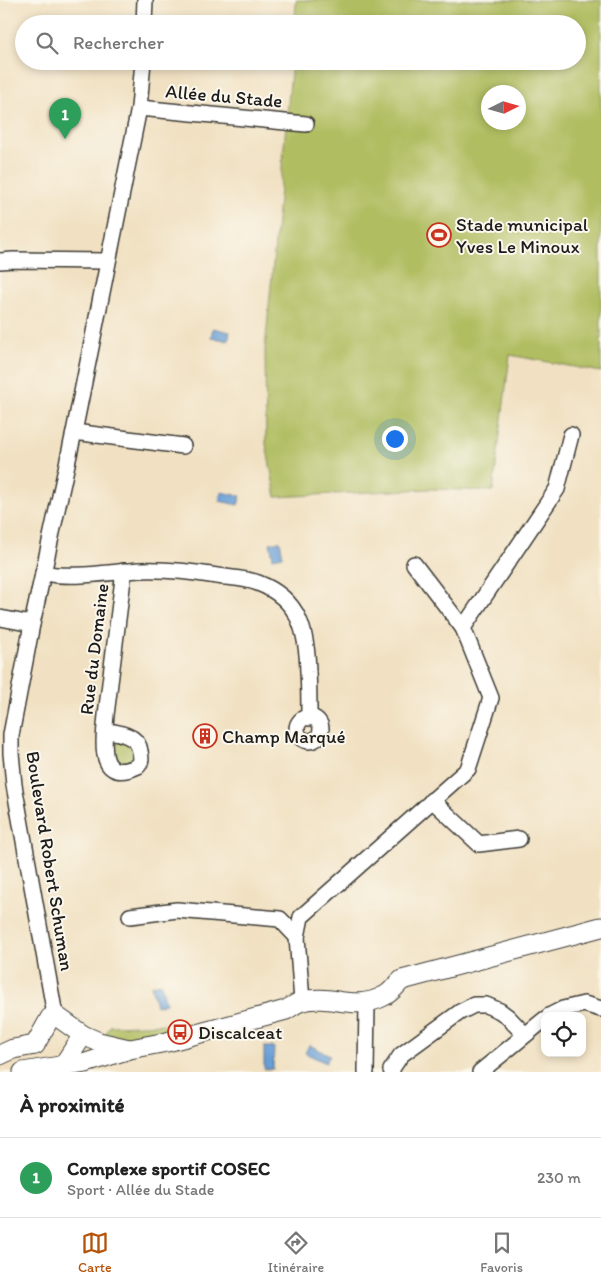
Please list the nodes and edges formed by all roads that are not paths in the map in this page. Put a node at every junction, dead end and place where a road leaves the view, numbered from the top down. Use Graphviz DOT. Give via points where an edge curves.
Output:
graph roads {
  1 [pos="145,0"];
  2 [pos="144,15"];
  3 [pos="142,70"];
  4 [pos="140,108"];
  5 [pos="306,124"];
  6 [pos="0,261"];
  7 [pos="108,261"];
  8 [pos="74,432"];
  9 [pos="570,435"];
  10 [pos="183,446"];
  11 [pos="414,564"];
  12 [pos="43,572"];
  13 [pos="124,572"];
  14 [pos="0,618"];
  15 [pos="32,624"];
  16 [pos="463,628"];
  17 [pos="309,718"];
  18 [pos="105,731"];
  19 [pos="5,753"];
  20 [pos="432,800"];
  21 [pos="519,839"];
  22 [pos="130,916"];
  23 [pos="601,927"];
  24 [pos="297,937"];
  25 [pos="302,1001"];
  26 [pos="367,1003"];
  27 [pos="601,1009"];
  28 [pos="556,1012"];
  29 [pos="55,1015"];
  30 [pos="541,1022"];
  31 [pos="83,1034"];
  32 [pos="524,1034"];
  33 [pos="36,1045"];
  34 [pos="130,1049"];
  35 [pos="0,1055"];
  36 [pos="61,1067"];
  37 [pos="23,1072"];
  38 [pos="366,1072"];
  39 [pos="392,1072"];
  40 [pos="480,1072"];
  1 -- 2 [label="street"];
  3 -- 4 [label="street, Boulevard Robert Schuman"];
  4 -- 5 [label="street, Allée du Stade"];
  4 -- 7 [label="street, Boulevard Robert Schuman"];
  6 -- 7 [label="street"];
  7 -- 8 [label="street, Boulevard Robert Schuman"];
  8 -- 10 [label="street"];
  8 -- 12 [label="street, Boulevard Robert Schuman"];
  9 -- 16 [label="street" via="557,488"];
  11 -- 16 [label="street"];
  12 -- 13 [label="street" via="60,575"];
  12 -- 15 [label="street, Boulevard Robert Schuman"];
  13 -- 17 [label="street" via="179,571 245,580 278,594 296,612 305,634"];
  13 -- 18 [label="street, Rue du Domaine"];
  14 -- 15 [label="street"];
  15 -- 19 [label="street, Boulevard Robert Schuman"];
  16 -- 20 [label="street" via="491,698 468,770"];
  19 -- 29 [label="street, Boulevard Robert Schuman" via="14,785"];
  20 -- 21 [label="street" via="479,844"];
  20 -- 24 [label="street" via="302,917"];
  22 -- 24 [label="street" via="177,910 280,919"];
  23 -- 26 [label="main road" via="402,980 386,996"];
  24 -- 25 [label="street"];
  25 -- 26 [label="main road"];
  25 -- 34 [label="main road" via="286,1010"];
  26 -- 38 [label="street"];
  27 -- 28 [label="street" via="584,1004"];
  29 -- 31 [label="main road"];
  29 -- 33 [label="main road" via="50,1018"];
  30 -- 32 [label="street"];
  31 -- 34 [label="main road" via="99,1042"];
  31 -- 36 [label="main road"];
  32 -- 39 [label="street" via="500,1011 486,1005 474,1005 401,1055"];
  32 -- 40 [label="street"];
  33 -- 35 [label="main road"];
  33 -- 36 [label="main road"];
  34 -- 36 [label="main road"];
  36 -- 37 [label="main road"];
}
